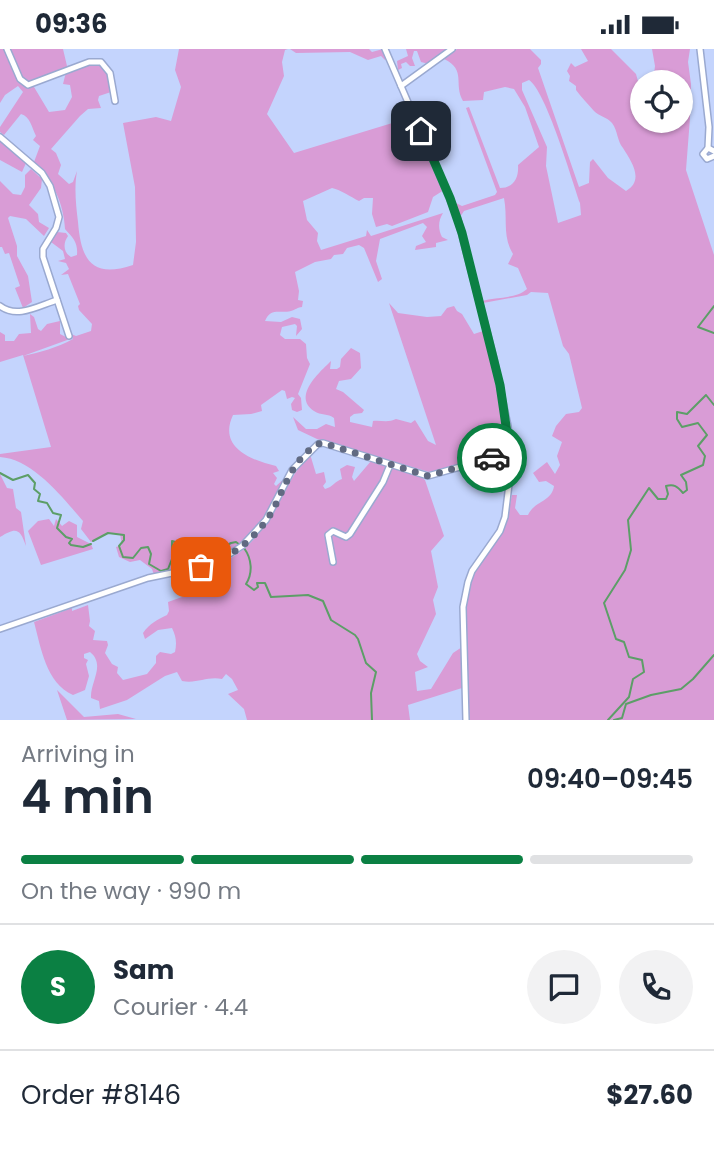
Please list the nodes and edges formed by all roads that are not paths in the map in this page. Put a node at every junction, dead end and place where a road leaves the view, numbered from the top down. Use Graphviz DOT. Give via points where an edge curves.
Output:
graph roads {
  1 [pos="7,49"];
  2 [pos="385,49"];
  3 [pos="452,49"];
  4 [pos="700,49"];
  5 [pos="401,86"];
  6 [pos="115,101"];
  7 [pos="0,137"];
  8 [pos="712,151"];
  9 [pos="57,300"];
  10 [pos="0,306"];
  11 [pos="69,336"];
  12 [pos="510,453"];
  13 [pos="390,465"];
  14 [pos="333,562"];
  15 [pos="0,629"];
  16 [pos="466,720"];
  1 -- 6 [label="street" via="20,79 28,85 89,62 101,62 110,73"];
  2 -- 5 [label="street"];
  3 -- 5 [label="street"];
  4 -- 8 [label="street"];
  5 -- 12 [label="street" via="462,233 500,385"];
  7 -- 9 [label="street" via="44,176 58,209 58,224 43,253"];
  9 -- 10 [label="street" via="17,313"];
  9 -- 11 [label="street"];
  12 -- 13 [label="street" via="428,476"];
  12 -- 16 [label="street" via="503,525 472,571 466,591"];
  13 -- 14 [label="street" via="350,534 346,537 333,531 328,535"];
  13 -- 15 [label="street" via="318,444 292,470 266,520 231,553 205,566 148,578"];
}
